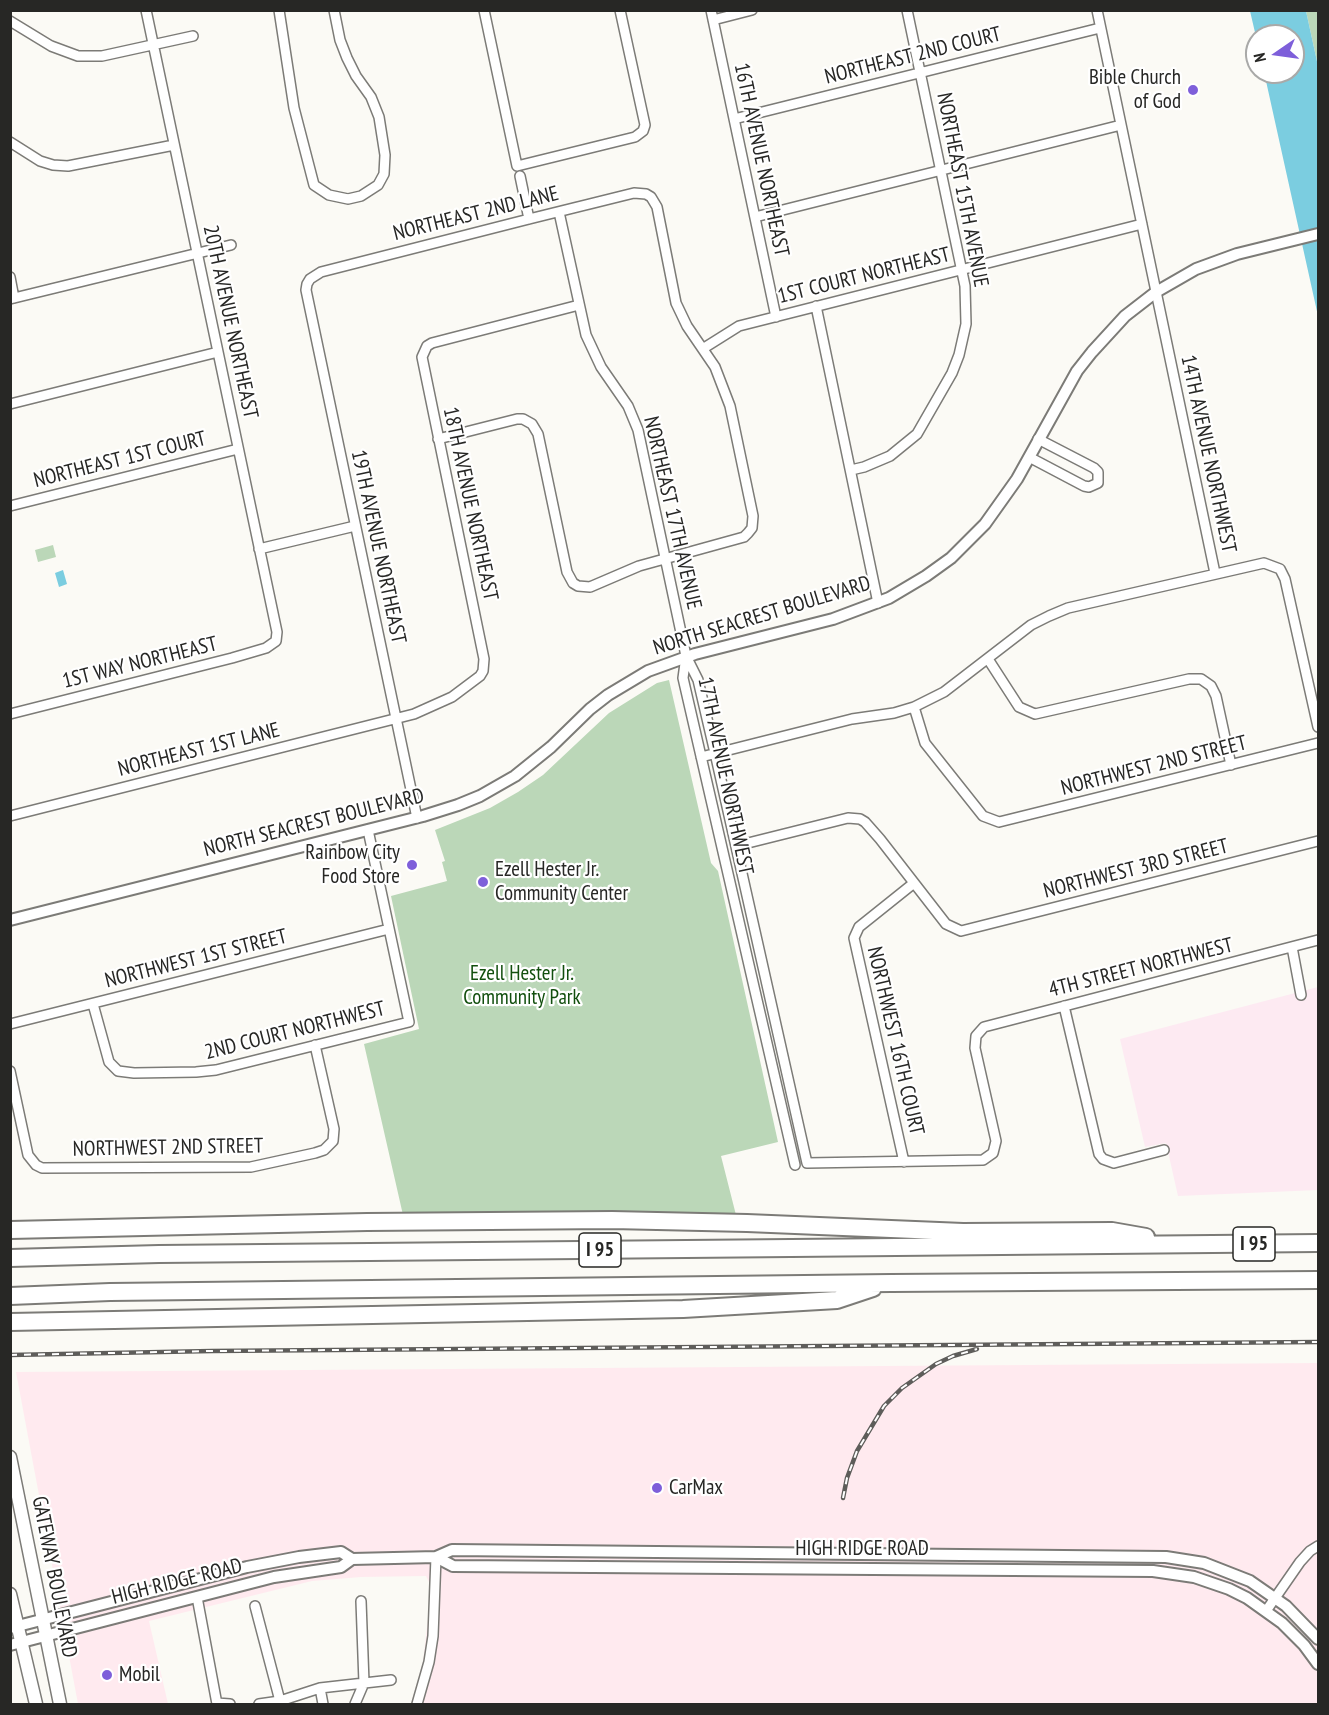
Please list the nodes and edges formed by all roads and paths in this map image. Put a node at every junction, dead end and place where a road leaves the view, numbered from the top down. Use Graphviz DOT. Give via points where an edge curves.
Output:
graph roads {
  1 [pos="146,10"];
  2 [pos="279,10"];
  3 [pos="334,10"];
  4 [pos="484,10"];
  5 [pos="620,10"];
  6 [pos="752,10"];
  7 [pos="907,10"];
  8 [pos="1097,10"];
  9 [pos="712,15"];
  10 [pos="10,21"];
  11 [pos="1100,28"];
  12 [pos="193,36"];
  13 [pos="153,45"];
  14 [pos="920,73"];
  15 [pos="734,119"];
  16 [pos="1121,125"];
  17 [pos="10,142"];
  18 [pos="174,145"];
  19 [pos="941,171"];
  20 [pos="520,176"];
  21 [pos="559,212"];
  22 [pos="755,217"];
  23 [pos="529,219"];
  24 [pos="1142,224"];
  25 [pos="1318,234"];
  26 [pos="231,245"];
  27 [pos="197,253"];
  28 [pos="962,270"];
  29 [pos="10,277"];
  30 [pos="308,284"];
  31 [pos="1156,292"];
  32 [pos="12,299"];
  33 [pos="579,305"];
  34 [pos="816,306"];
  35 [pos="776,317"];
  36 [pos="704,348"];
  37 [pos="218,352"];
  38 [pos="10,404"];
  39 [pos="438,439"];
  40 [pos="1038,439"];
  41 [pos="238,449"];
  42 [pos="1029,457"];
  43 [pos="850,470"];
  44 [pos="10,506"];
  45 [pos="355,526"];
  46 [pos="259,549"];
  47 [pos="665,558"];
  48 [pos="1215,573"];
  49 [pos="878,603"];
  50 [pos="276,641"];
  51 [pos="686,656"];
  52 [pos="988,659"];
  53 [pos="484,665"];
  54 [pos="914,707"];
  55 [pos="10,714"];
  56 [pos="396,719"];
  57 [pos="1318,727"];
  58 [pos="1318,743"];
  59 [pos="716,753"];
  60 [pos="701,757"];
  61 [pos="1232,765"];
  62 [pos="10,816"];
  63 [pos="417,818"];
  64 [pos="368,830"];
  65 [pos="1318,841"];
  66 [pos="736,846"];
  67 [pos="914,883"];
  68 [pos="10,920"];
  69 [pos="389,928"];
  70 [pos="1318,940"];
  71 [pos="1292,947"];
  72 [pos="1301,995"];
  73 [pos="93,1004"];
  74 [pos="1064,1006"];
  75 [pos="10,1024"];
  76 [pos="315,1046"];
  77 [pos="10,1071"];
  78 [pos="1164,1150"];
  79 [pos="904,1162"];
  80 [pos="795,1165"];
  81 [pos="10,1230"];
  82 [pos="1318,1243"];
  83 [pos="1190,1244"];
  84 [pos="10,1258"];
  85 [pos="1318,1280"];
  86 [pos="891,1283"];
  87 [pos="10,1296"];
  88 [pos="11,1322"];
  89 [pos="10,1456"];
  90 [pos="1318,1546"];
  91 [pos="563,1552"];
  92 [pos="825,1553"];
  93 [pos="988,1554"];
  94 [pos="436,1557"];
  95 [pos="352,1558"];
  96 [pos="1180,1559"];
  97 [pos="562,1567"];
  98 [pos="247,1568"];
  99 [pos="825,1569"];
  100 [pos="987,1569"];
  101 [pos="1177,1573"];
  102 [pos="250,1583"];
  103 [pos="10,1594"];
  104 [pos="197,1597"];
  105 [pos="1275,1597"];
  106 [pos="362,1601"];
  107 [pos="255,1606"];
  108 [pos="1266,1611"];
  109 [pos="43,1620"];
  110 [pos="14,1627"];
  111 [pos="46,1636"];
  112 [pos="1318,1639"];
  113 [pos="16,1643"];
  114 [pos="1318,1664"];
  115 [pos="391,1680"];
  116 [pos="364,1683"];
  117 [pos="320,1688"];
  118 [pos="280,1701"];
  119 [pos="36,1704"];
  120 [pos="60,1704"];
  121 [pos="217,1704"];
  122 [pos="230,1704"];
  123 [pos="260,1704"];
  124 [pos="323,1704"];
  125 [pos="355,1704"];
  126 [pos="417,1704"];
  1 -- 13 [label="street, 20TH AVENUE NORTHEAST"];
  2 -- 3 [label="street" via="294,108 315,185 329,195 348,199 362,196 378,185 384,174 385,155 379,117 347,58"];
  4 -- 5 [label="street" via="518,166 635,137 643,131 645,125"];
  6 -- 9 [label="street"];
  7 -- 14 [label="street, NORTHEAST 15TH AVENUE"];
  8 -- 11 [label="street, 14TH AVENUE NORTHWEST"];
  9 -- 15 [label="street, 16TH AVENUE NORTHEAST"];
  10 -- 13 [label="street" via="51,46 78,56 102,56"];
  11 -- 14 [label="street, NORTHEAST 2ND COURT"];
  11 -- 16 [label="street, 14TH AVENUE NORTHWEST"];
  12 -- 13 [label="street"];
  13 -- 18 [label="street, 20TH AVENUE NORTHEAST"];
  14 -- 15 [label="street, NORTHEAST 2ND COURT"];
  14 -- 19 [label="street, NORTHEAST 15TH AVENUE"];
  15 -- 22 [label="street, 16TH AVENUE NORTHEAST"];
  16 -- 19 [label="street"];
  16 -- 24 [label="street, 14TH AVENUE NORTHWEST"];
  17 -- 18 [label="street" via="40,160 68,166"];
  18 -- 27 [label="street, 20TH AVENUE NORTHEAST"];
  19 -- 22 [label="street"];
  19 -- 28 [label="street, NORTHEAST 15TH AVENUE"];
  20 -- 23 [label="street"];
  21 -- 23 [label="street, NORTHEAST 2ND LANE"];
  21 -- 33 [label="street, NORTHEAST 17TH AVENUE"];
  21 -- 36 [label="street, NORTHEAST 2ND LANE" via="634,193 646,194 655,202 676,303"];
  22 -- 35 [label="street, 16TH AVENUE NORTHEAST"];
  23 -- 30 [label="street, NORTHEAST 2ND LANE" via="321,272"];
  24 -- 28 [label="street, 1ST COURT NORTHEAST"];
  24 -- 31 [label="street, 14TH AVENUE NORTHWEST"];
  25 -- 31 [label="street, NORTH SEACREST BOULEVARD" via="1208,264"];
  26 -- 27 [label="street"];
  27 -- 32 [label="street"];
  27 -- 37 [label="street, 20TH AVENUE NORTHEAST"];
  28 -- 34 [label="street, 1ST COURT NORTHEAST"];
  28 -- 43 [label="street, NORTHEAST 15TH AVENUE" via="966,298 964,337 952,373 925,422 896,453 878,463"];
  29 -- 32 [label="street"];
  30 -- 45 [label="street, 19TH AVENUE NORTHEAST" via="306,290"];
  31 -- 40 [label="street, NORTH SEACREST BOULEVARD" via="1125,316 1092,352"];
  31 -- 48 [label="street, 14TH AVENUE NORTHWEST"];
  33 -- 39 [label="street, 18TH AVENUE NORTHEAST" via="432,343 424,351 422,363"];
  33 -- 47 [label="street, NORTHEAST 17TH AVENUE" via="594,355 636,424"];
  34 -- 35 [label="street, 1ST COURT NORTHEAST"];
  34 -- 43 [label="street"];
  35 -- 36 [label="street, 1ST COURT NORTHEAST" via="733,328"];
  36 -- 47 [label="street" via="730,406 753,516 752,528 744,537"];
  37 -- 38 [label="street"];
  37 -- 41 [label="street, 20TH AVENUE NORTHEAST"];
  39 -- 47 [label="street" via="517,419 532,424 538,434 567,572 573,583 590,587"];
  39 -- 53 [label="street, 18TH AVENUE NORTHEAST"];
  40 -- 42 [label="street, NORTH SEACREST BOULEVARD"];
  40 -- 42 [label="street" via="1094,468 1098,483 1084,486"];
  41 -- 44 [label="street, NORTHEAST 1ST COURT"];
  41 -- 46 [label="street, 20TH AVENUE NORTHEAST"];
  42 -- 49 [label="street, NORTH SEACREST BOULEVARD" via="1004,500 969,542 926,576"];
  43 -- 49 [label="street"];
  45 -- 46 [label="street"];
  45 -- 56 [label="street, 19TH AVENUE NORTHEAST"];
  46 -- 50 [label="street, 20TH AVENUE NORTHEAST"];
  47 -- 51 [label="street, NORTHEAST 17TH AVENUE"];
  48 -- 52 [label="street" via="1068,608 1031,625"];
  48 -- 57 [label="street, 14TH AVENUE NORTHWEST" via="1264,562 1283,574"];
  49 -- 51 [label="street, NORTH SEACREST BOULEVARD" via="832,619"];
  50 -- 55 [label="street, 1ST WAY NORTHEAST" via="232,658"];
  51 -- 59 [label="street, 17TH AVENUE NORTHWEST" via="698,680"];
  51 -- 60 [label="street, 17TH AVENUE NORTHWEST" via="683,678"];
  51 -- 63 [label="street, NORTH SEACREST BOULEVARD" via="648,671 608,695 533,762 500,785 458,806"];
  52 -- 54 [label="street" via="944,692"];
  52 -- 61 [label="street" via="1019,707 1035,714 1201,679 1216,696"];
  53 -- 56 [label="street, NORTHEAST 1ST LANE" via="480,676 452,697"];
  54 -- 59 [label="street"];
  54 -- 61 [label="street, NORTHWEST 2ND STREET" via="925,743 983,816 999,822"];
  56 -- 62 [label="street, NORTHEAST 1ST LANE"];
  56 -- 63 [label="street, 19TH AVENUE NORTHEAST"];
  58 -- 61 [label="street, NORTHWEST 2ND STREET"];
  59 -- 60 [label="street"];
  59 -- 66 [label="street, 17TH AVENUE NORTHWEST"];
  60 -- 80 [label="street, 17TH AVENUE NORTHWEST"];
  63 -- 64 [label="street, NORTH SEACREST BOULEVARD"];
  64 -- 68 [label="street, NORTH SEACREST BOULEVARD"];
  64 -- 69 [label="street"];
  65 -- 67 [label="street, NORTHWEST 3RD STREET" via="962,931 946,924"];
  66 -- 67 [label="street" via="854,817 865,822"];
  66 -- 79 [label="street, 17TH AVENUE NORTHWEST" via="807,1163"];
  67 -- 79 [label="street, NORTHWEST 16TH COURT" via="859,927 854,938"];
  69 -- 73 [label="street, NORTHWEST 1ST STREET"];
  69 -- 76 [label="street, 2ND COURT NORTHWEST" via="409,1022"];
  70 -- 71 [label="street, 4TH STREET NORTHWEST"];
  71 -- 72 [label="street"];
  71 -- 74 [label="street, 4TH STREET NORTHWEST"];
  73 -- 75 [label="street, NORTHWEST 1ST STREET"];
  73 -- 76 [label="street, 2ND COURT NORTHWEST" via="109,1062 118,1071 206,1071"];
  74 -- 78 [label="street" via="1099,1154 1114,1163"];
  74 -- 79 [label="street, 4TH STREET NORTHWEST" via="990,1025 976,1036 975,1048 996,1141 989,1157 978,1161"];
  76 -- 77 [label="street, NORTHWEST 2ND STREET" via="334,1130 333,1141 315,1154 251,1167 50,1169 36,1165 28,1155"];
  81 -- 83 [label="highway" via="648,1221 963,1232 1112,1231"];
  82 -- 83 [label="highway, I 95"];
  83 -- 84 [label="highway, I 95"];
  85 -- 86 [label="highway, I 95"];
  86 -- 87 [label="highway, I 95"];
  86 -- 88 [label="highway" via="837,1300 683,1309"];
  89 -- 109 [label="main road, GATEWAY BOULEVARD"];
  90 -- 105 [label="street" via="1300,1562"];
  91 -- 92 [label="street, HIGH RIDGE ROAD"];
  91 -- 94 [label="street, HIGH RIDGE ROAD" via="452,1550"];
  91 -- 97 [label="street"];
  92 -- 93 [label="street, HIGH RIDGE ROAD"];
  92 -- 99 [label="street"];
  93 -- 96 [label="street, HIGH RIDGE ROAD"];
  93 -- 100 [label="street"];
  94 -- 95 [label="street, HIGH RIDGE ROAD"];
  94 -- 97 [label="street, HIGH RIDGE ROAD" via="453,1566"];
  94 -- 126 [label="street" via="433,1636"];
  95 -- 98 [label="street, HIGH RIDGE ROAD" via="341,1552"];
  95 -- 102 [label="street, HIGH RIDGE ROAD" via="341,1568"];
  96 -- 101 [label="street"];
  96 -- 105 [label="street, HIGH RIDGE ROAD" via="1237,1575"];
  97 -- 99 [label="street, HIGH RIDGE ROAD"];
  98 -- 102 [label="street"];
  98 -- 109 [label="street, HIGH RIDGE ROAD"];
  99 -- 100 [label="street, HIGH RIDGE ROAD"];
  100 -- 101 [label="street, HIGH RIDGE ROAD"];
  101 -- 108 [label="street, HIGH RIDGE ROAD" via="1229,1589"];
  102 -- 104 [label="street, HIGH RIDGE ROAD"];
  103 -- 110 [label="main road, GATEWAY BOULEVARD"];
  104 -- 111 [label="street, HIGH RIDGE ROAD"];
  104 -- 121 [label="street"];
  105 -- 108 [label="street"];
  105 -- 112 [label="street, HIGH RIDGE ROAD"];
  106 -- 116 [label="street"];
  107 -- 118 [label="street"];
  108 -- 114 [label="street, HIGH RIDGE ROAD" via="1292,1632"];
  109 -- 110 [label="street, HIGH RIDGE ROAD"];
  109 -- 111 [label="main road, GATEWAY BOULEVARD"];
  110 -- 113 [label="main road, GATEWAY BOULEVARD"];
  111 -- 113 [label="street, HIGH RIDGE ROAD"];
  111 -- 120 [label="main road, GATEWAY BOULEVARD"];
  113 -- 119 [label="main road, GATEWAY BOULEVARD"];
  115 -- 116 [label="street"];
  116 -- 117 [label="street"];
  116 -- 125 [label="street"];
  117 -- 118 [label="street"];
  117 -- 124 [label="street"];
  118 -- 123 [label="street"];
  121 -- 122 [label="street"];
}
